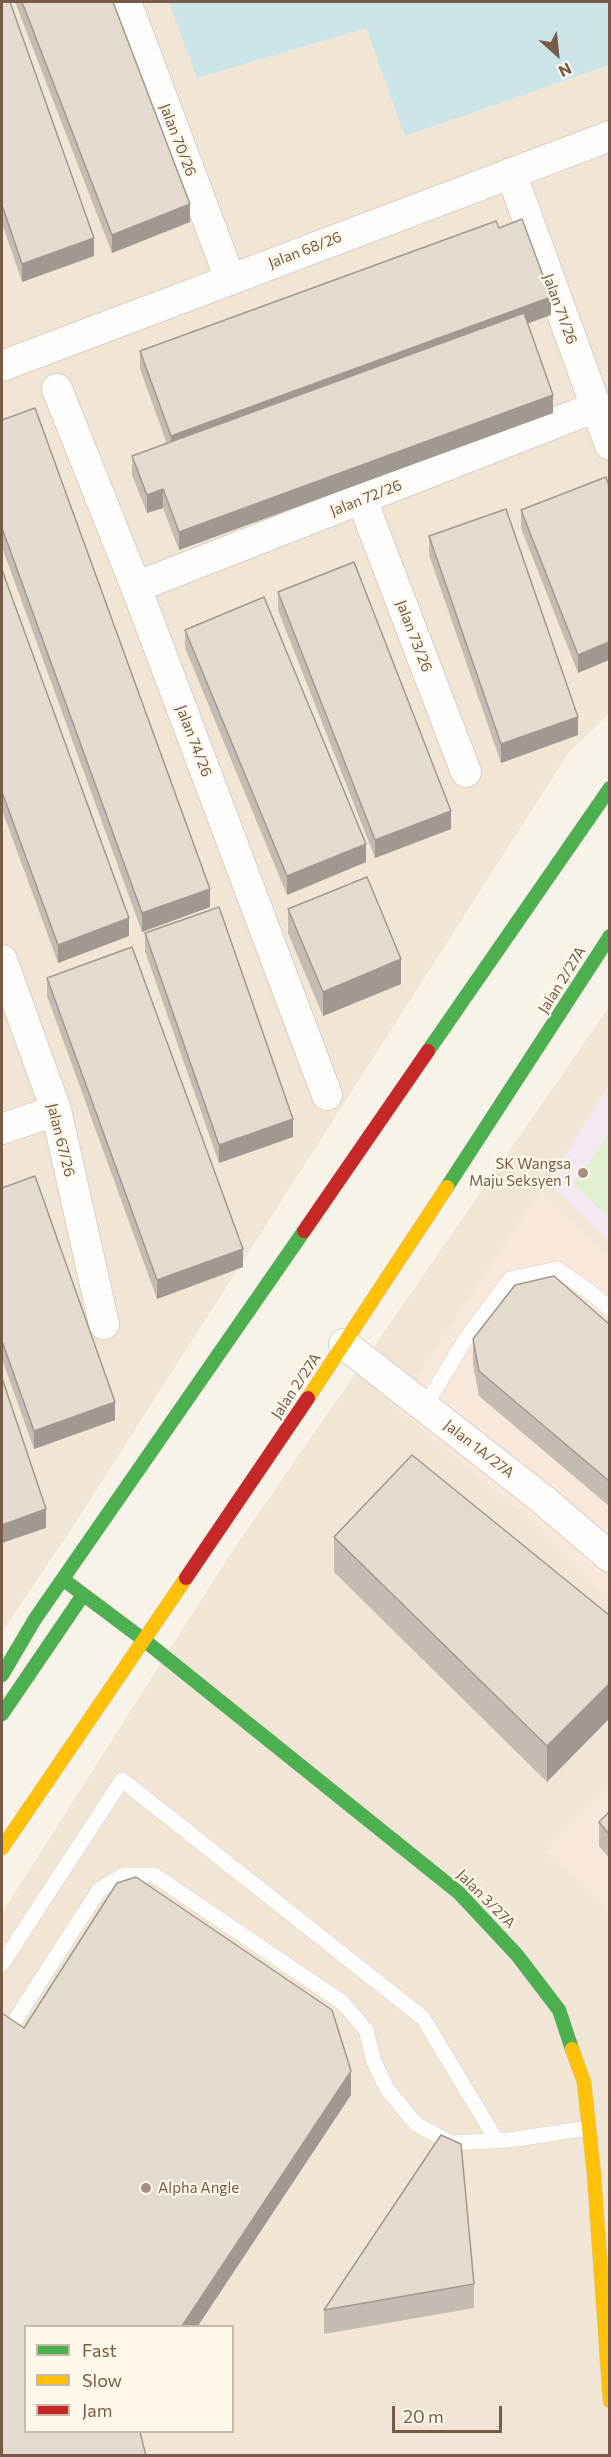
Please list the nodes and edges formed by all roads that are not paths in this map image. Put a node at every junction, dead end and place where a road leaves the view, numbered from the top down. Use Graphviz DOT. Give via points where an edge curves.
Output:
graph roads {
  1 [pos="126,2"];
  2 [pos="609,136"];
  3 [pos="511,173"];
  4 [pos="230,279"];
  5 [pos="3,360"];
  6 [pos="57,389"];
  7 [pos="596,407"];
  8 [pos="609,445"];
  9 [pos="362,500"];
  10 [pos="136,587"];
  11 [pos="466,772"];
  12 [pos="609,788"];
  13 [pos="609,936"];
  14 [pos="2,960"];
  15 [pos="327,1095"];
  16 [pos="56,1110"];
  17 [pos="2,1129"];
  18 [pos="609,1309"];
  19 [pos="104,1324"];
  20 [pos="344,1344"];
  21 [pos="425,1406"];
  22 [pos="609,1557"];
  23 [pos="64,1580"];
  24 [pos="83,1595"];
  25 [pos="144,1640"];
  26 [pos="2,1675"];
  27 [pos="2,1714"];
  28 [pos="2,1848"];
  29 [pos="2,1964"];
  30 [pos="3,2039"];
  31 [pos="589,2128"];
  32 [pos="497,2141"];
  33 [pos="602,2174"];
  34 [pos="609,2402"];
  1 -- 4 [label="street, Jalan 70/26"];
  2 -- 3 [label="street, Jalan 68/26"];
  3 -- 4 [label="street, Jalan 68/26"];
  3 -- 7 [label="street, Jalan 71/26"];
  4 -- 5 [label="street, Jalan 68/26"];
  6 -- 10 [label="street, Jalan 74/26"];
  7 -- 8 [label="street, Jalan 71/26"];
  7 -- 9 [label="street, Jalan 72/26"];
  9 -- 10 [label="street, Jalan 72/26"];
  9 -- 11 [label="street, Jalan 73/26"];
  10 -- 15 [label="street, Jalan 74/26"];
  12 -- 23 [label="main road"];
  13 -- 20 [label="main road, Jalan 2/27A"];
  14 -- 16 [label="street, Jalan 67/26"];
  16 -- 17 [label="street"];
  16 -- 19 [label="street, Jalan 67/26"];
  18 -- 21 [label="lane" via="557,1269 510,1279 467,1337"];
  20 -- 21 [label="street, Jalan 1A/27A"];
  20 -- 25 [label="main road, Jalan 2/27A"];
  21 -- 22 [label="street, Jalan 1A/27A"];
  23 -- 24 [label="main road, Jalan 3/27A"];
  23 -- 26 [label="main road"];
  24 -- 25 [label="main road, Jalan 3/27A"];
  24 -- 27 [label="main road"];
  25 -- 28 [label="main road, Jalan 2/27A"];
  25 -- 31 [label="main road, Jalan 3/27A" via="459,1893 517,1955 559,2010 584,2082"];
  29 -- 32 [label="lane" via="122,1780 423,2018"];
  30 -- 32 [label="lane" via="99,1890 124,1875 154,1875 343,2003 366,2030 374,2062 387,2089 416,2124 451,2143"];
  31 -- 32 [label="lane"];
  31 -- 33 [label="main road, Jalan 3/27A"];
  33 -- 34 [label="main road, Jalan 3/27A"];
}
